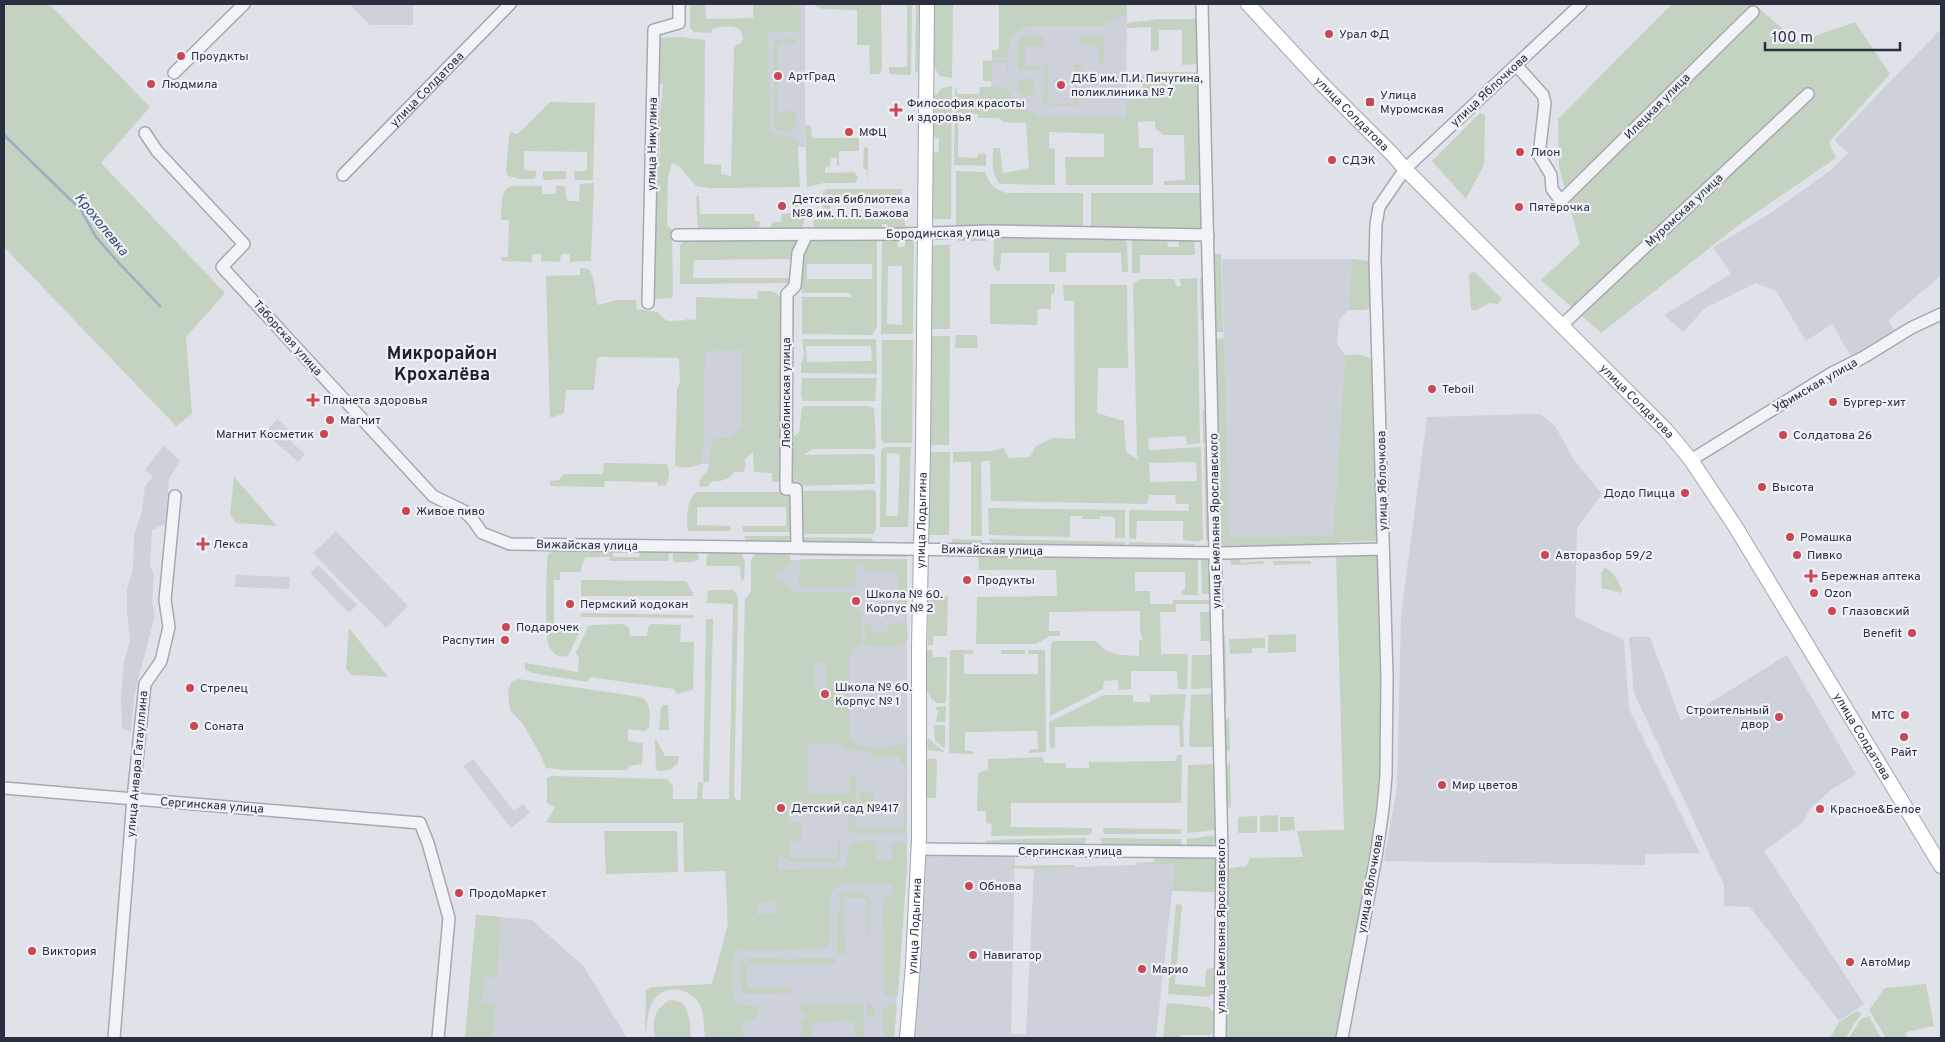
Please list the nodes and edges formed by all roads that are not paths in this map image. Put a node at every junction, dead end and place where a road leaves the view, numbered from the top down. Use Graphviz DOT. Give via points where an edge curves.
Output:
graph roads {
  1 [pos="244,4"];
  2 [pos="510,4"];
  3 [pos="679,4"];
  4 [pos="927,4"];
  5 [pos="1202,4"];
  6 [pos="1248,4"];
  7 [pos="1581,4"];
  8 [pos="1753,12"];
  9 [pos="1516,65"];
  10 [pos="174,73"];
  11 [pos="1808,94"];
  12 [pos="145,133"];
  13 [pos="1405,169"];
  14 [pos="343,175"];
  15 [pos="925,232"];
  16 [pos="808,234"];
  17 [pos="677,235"];
  18 [pos="1208,236"];
  19 [pos="648,303"];
  20 [pos="1941,314"];
  21 [pos="1561,326"];
  22 [pos="1691,460"];
  23 [pos="175,496"];
  24 [pos="482,533"];
  25 [pos="797,548"];
  26 [pos="920,549"];
  27 [pos="1383,549"];
  28 [pos="1216,552"];
  29 [pos="4,788"];
  30 [pos="133,799"];
  31 [pos="918,849"];
  32 [pos="1222,852"];
  33 [pos="1941,866"];
  34 [pos="114,1038"];
  35 [pos="438,1038"];
  36 [pos="906,1038"];
  37 [pos="1220,1038"];
  38 [pos="1342,1038"];
  1 -- 10 [label="street"];
  2 -- 14 [label="street, улица Солдатова"];
  3 -- 19 [label="street, улица Никулина" via="679,22 654,30"];
  4 -- 15 [label="main road, улица Лодыгина"];
  5 -- 18 [label="street, улица Емельяна Ярославского"];
  6 -- 13 [label="main road, улица Солдатова"];
  7 -- 9 [label="street, улица Яблочкова"];
  8 -- 9 [label="street, Илецкая улица" via="1562,201 1552,190 1551,175 1539,154 1543,95"];
  9 -- 13 [label="street, улица Яблочкова"];
  11 -- 21 [label="street, Муромская улица"];
  12 -- 24 [label="street, Таборская улица" via="157,151 244,244 222,267 433,496 464,511"];
  13 -- 21 [label="main road, улица Солдатова"];
  13 -- 27 [label="street, улица Яблочкова" via="1379,208 1376,224"];
  15 -- 16 [label="street, Бородинская улица"];
  15 -- 18 [label="street, Бородинская улица"];
  15 -- 26 [label="main road, улица Лодыгина"];
  16 -- 17 [label="street, Бородинская улица"];
  16 -- 25 [label="street, Люблинская улица" via="798,252 795,286 787,294 786,489 796,489"];
  18 -- 28 [label="street, улица Емельяна Ярославского"];
  20 -- 22 [label="street, Уфимская улица" via="1832,373"];
  21 -- 22 [label="main road, улица Солдатова" via="1656,419"];
  22 -- 33 [label="main road, улица Солдатова" via="1735,526"];
  23 -- 30 [label="street, улица Анвара Гатауллина" via="165,600 169,627 161,660 145,684"];
  24 -- 25 [label="street, Вижайская улица" via="510,544"];
  25 -- 26 [label="street, Вижайская улица"];
  26 -- 28 [label="street, Вижайская улица"];
  26 -- 31 [label="main road, улица Лодыгина"];
  27 -- 28 [label="street, Вижайская улица"];
  27 -- 38 [label="street, улица Яблочкова" via="1387,712 1384,809"];
  28 -- 32 [label="street, улица Емельяна Ярославского"];
  29 -- 30 [label="street, Сергинская улица"];
  30 -- 34 [label="street, улица Анвара Гатауллина"];
  30 -- 35 [label="street, Сергинская улица" via="420,823 450,918"];
  31 -- 32 [label="street, Сергинская улица"];
  31 -- 36 [label="main road, улица Лодыгина"];
  32 -- 37 [label="street, улица Емельяна Ярославского"];
}
